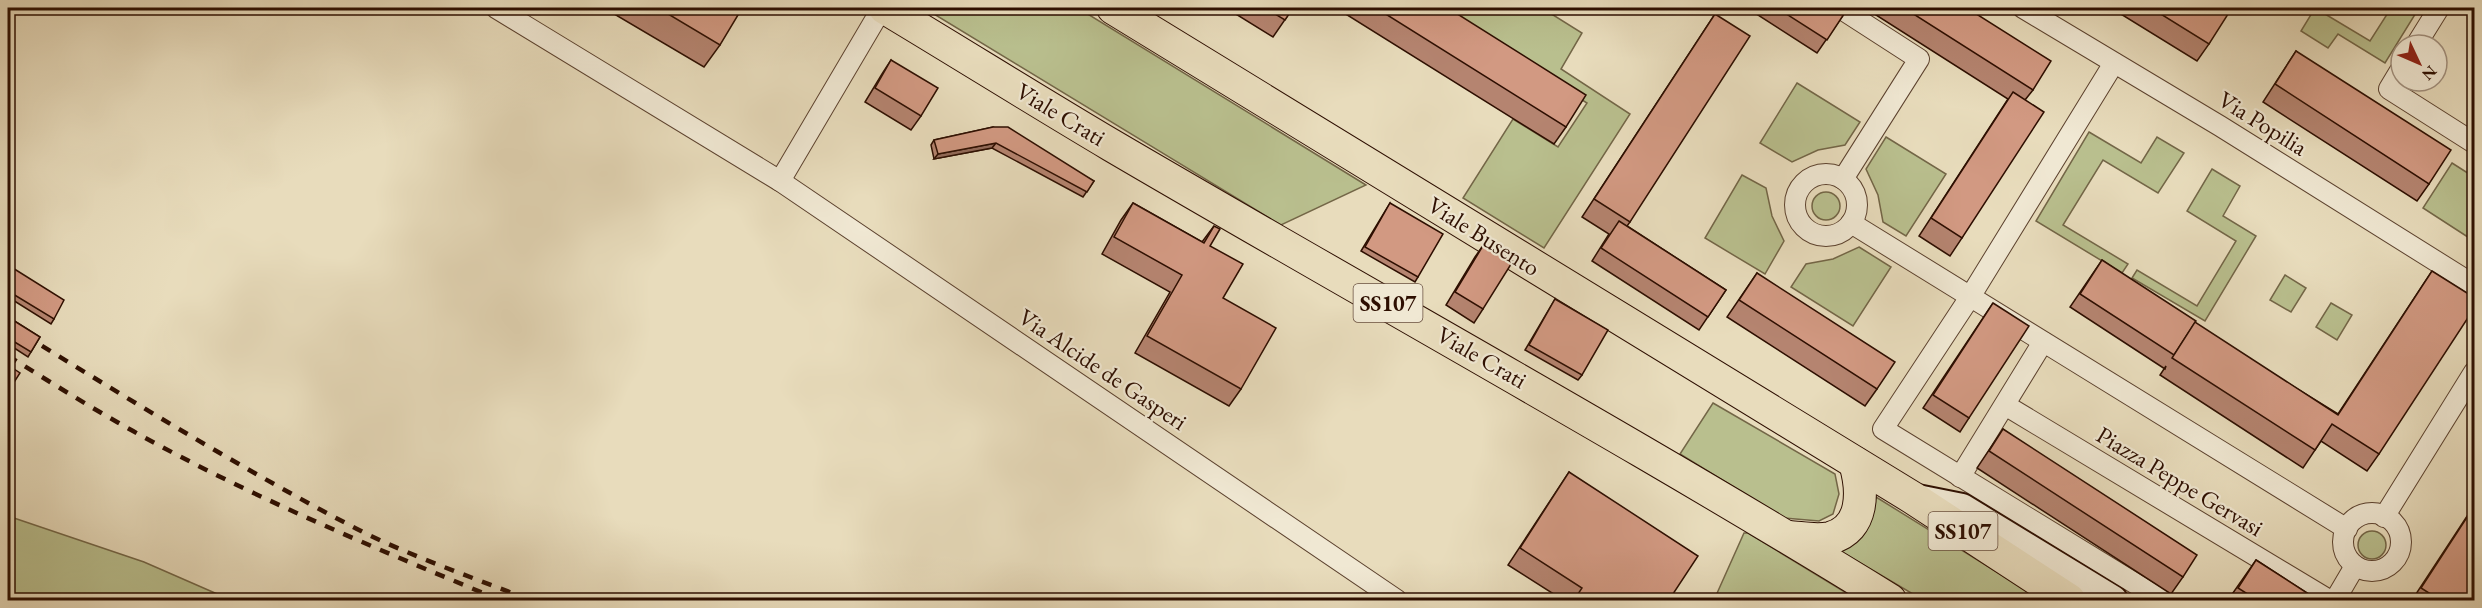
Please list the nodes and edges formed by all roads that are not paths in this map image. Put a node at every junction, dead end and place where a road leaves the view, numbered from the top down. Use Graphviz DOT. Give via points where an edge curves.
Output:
graph roads {
  1 [pos="496,8"];
  2 [pos="884,8"];
  3 [pos="1113,8"];
  4 [pos="1840,8"];
  5 [pos="2022,8"];
  6 [pos="2439,8"];
  7 [pos="2423,33"];
  8 [pos="2114,63"];
  9 [pos="2395,93"];
  10 [pos="2475,143"];
  11 [pos="1843,178"];
  12 [pos="780,181"];
  13 [pos="1851,223"];
  14 [pos="2475,285"];
  15 [pos="1970,297"];
  16 [pos="2043,342"];
  17 [pos="2475,372"];
  18 [pos="2005,405"];
  19 [pos="1855,463"];
  20 [pos="1960,477"];
  21 [pos="1912,498"];
  22 [pos="2384,517"];
  23 [pos="2347,529"];
  24 [pos="1787,537"];
  25 [pos="2355,566"];
  26 [pos="1397,600"];
  27 [pos="1890,600"];
  28 [pos="2069,600"];
  29 [pos="2113,600"];
  30 [pos="2162,600"];
  31 [pos="2329,600"];
  32 [pos="2335,600"];
  1 -- 12 [label="street, Via Alcide de Gasperi"];
  2 -- 12 [label="street" via="817,133"];
  2 -- 24 [label="main road, Viale Crati / SS107" via="1107,143"];
  3 -- 19 [label="main road, Viale Busento / SS107"];
  4 -- 11 [label="street" via="1919,59"];
  5 -- 8 [label="street, Via Popilia"];
  6 -- 7 [label="street"];
  8 -- 14 [label="street, Via Popilia"];
  8 -- 15 [label="street"];
  9 -- 10 [label="street"];
  11 -- 13 [label="street" via="1851,185 1857,204"];
  11 -- 13 [label="street" via="1824,173 1805,181 1794,200 1795,211 1798,221 1815,235 1835,235"];
  12 -- 26 [label="street, Via Alcide de Gasperi"];
  13 -- 15 [label="street, Piazza Peppe Gervasi"];
  15 -- 16 [label="street, Piazza Peppe Gervasi"];
  15 -- 20 [label="street" via="1883,429"];
  16 -- 18 [label="street"];
  16 -- 23 [label="street, Piazza Peppe Gervasi"];
  17 -- 22 [label="street"];
  18 -- 20 [label="street"];
  18 -- 31 [label="street, Piazza Peppe Gervasi"];
  19 -- 21 [label="main road, SS107"];
  19 -- 24 [label="main road" via="1862,494 1850,525 1832,538"];
  20 -- 30 [label="street"];
  21 -- 28 [label="main road, SS107"];
  21 -- 29 [label="street" via="1962,508"];
  22 -- 23 [label="street" via="2368,514"];
  22 -- 25 [label="street" via="2399,532 2395,558 2389,565 2372,571"];
  23 -- 25 [label="street" via="2344,550"];
  24 -- 27 [label="main road, Viale Crati / SS107"];
  25 -- 32 [label="street"];
}
